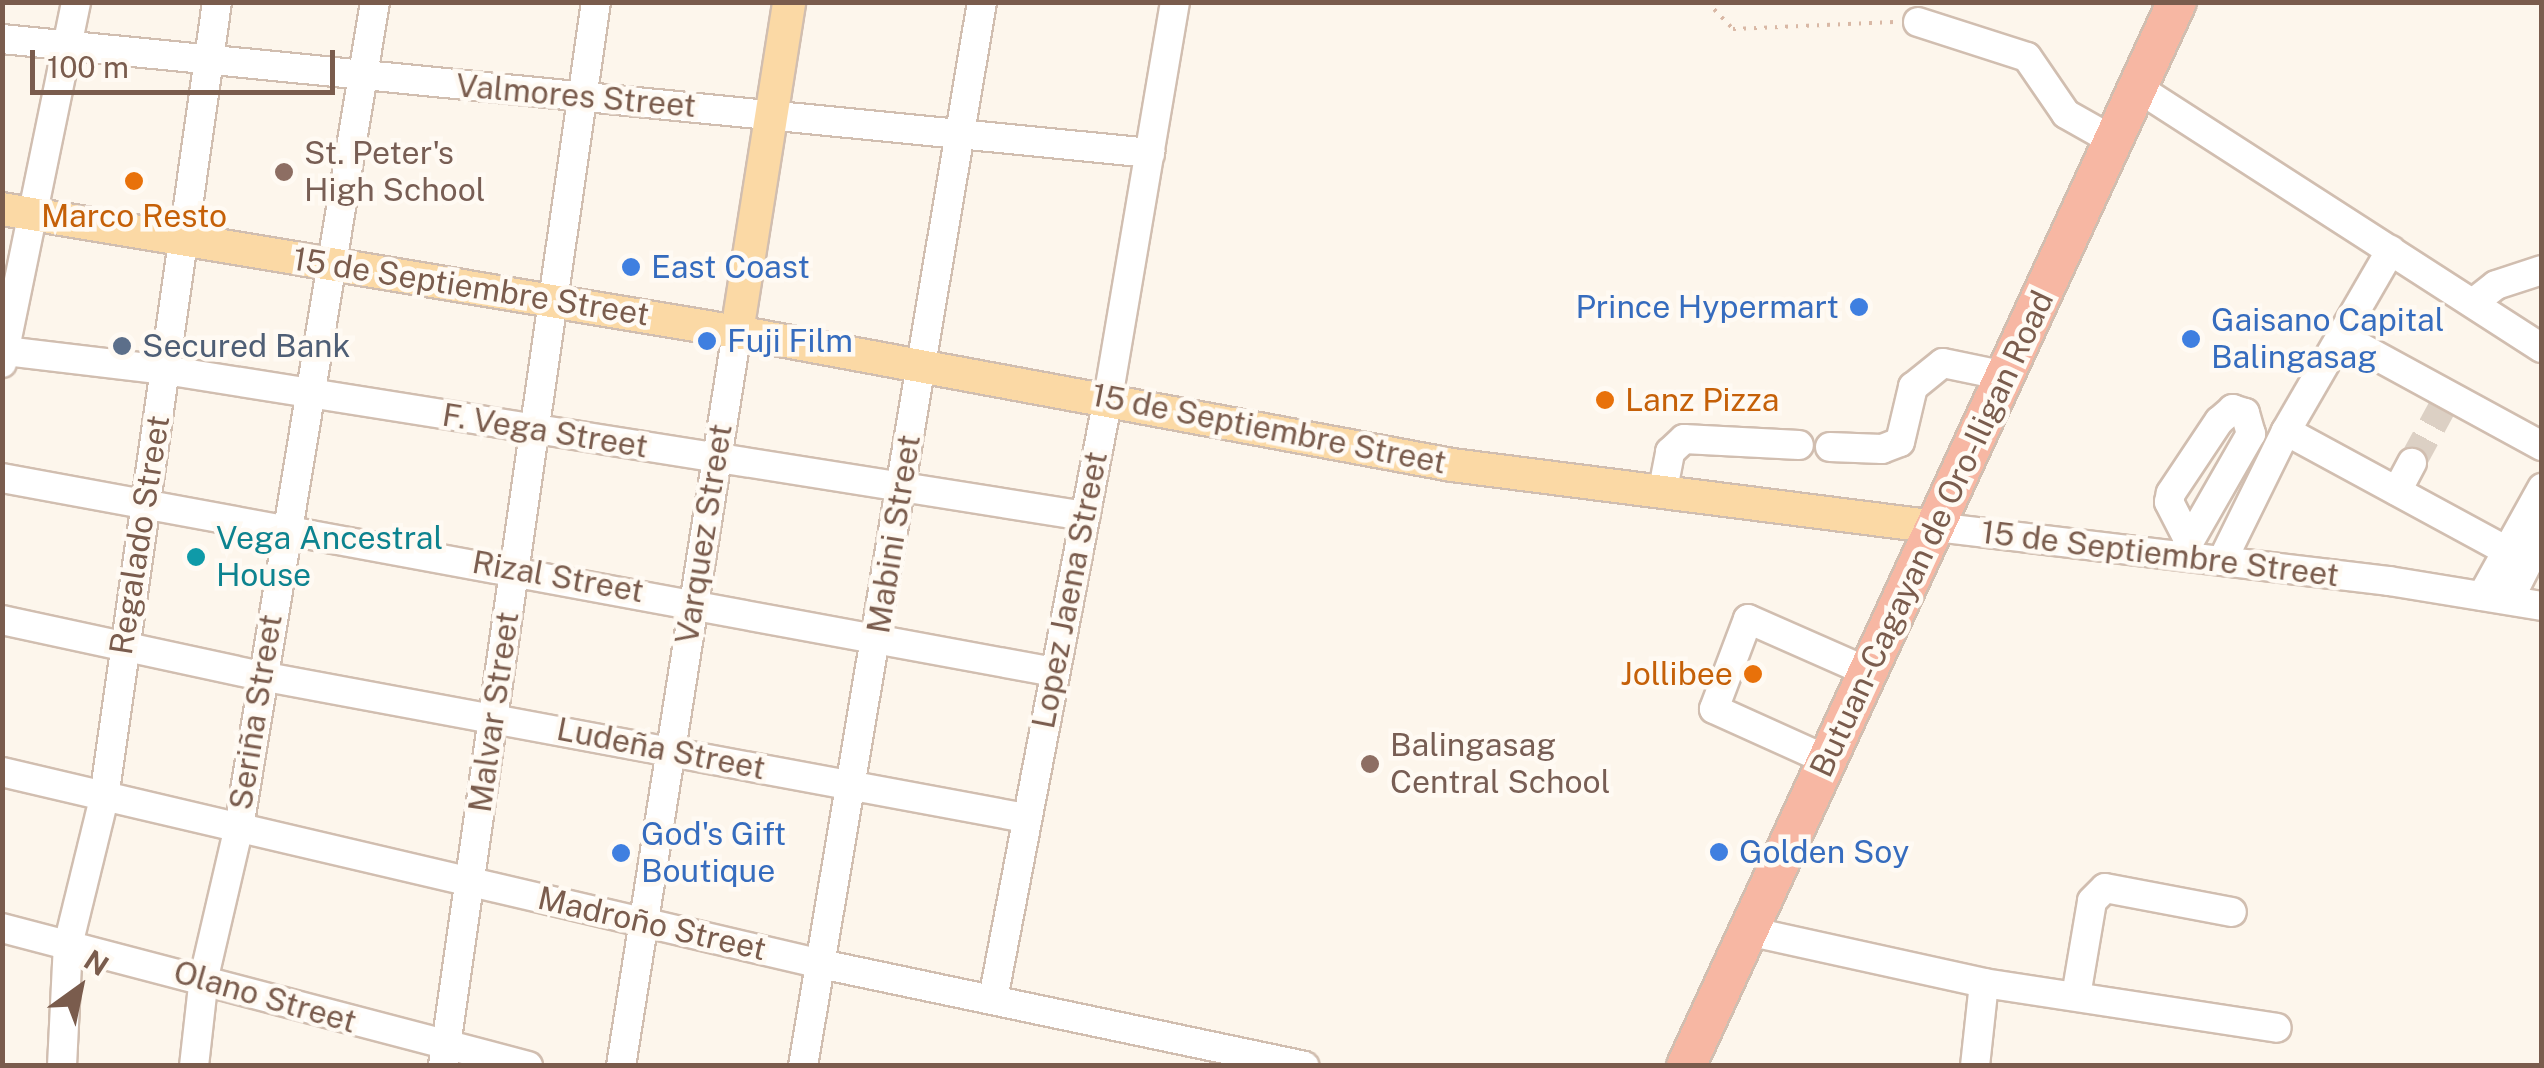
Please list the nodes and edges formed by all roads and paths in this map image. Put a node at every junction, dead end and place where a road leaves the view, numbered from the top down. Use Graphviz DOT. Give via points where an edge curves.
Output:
graph roads {
  1 [pos="76,2"];
  2 [pos="217,2"];
  3 [pos="375,2"];
  4 [pos="596,2"];
  5 [pos="788,2"];
  6 [pos="982,2"];
  7 [pos="1175,2"];
  8 [pos="1708,2"];
  9 [pos="2177,2"];
  10 [pos="1918,22"];
  11 [pos="2,40"];
  12 [pos="68,47"];
  13 [pos="209,62"];
  14 [pos="363,77"];
  15 [pos="2138,88"];
  16 [pos="581,98"];
  17 [pos="770,113"];
  18 [pos="959,136"];
  19 [pos="2114,141"];
  20 [pos="1150,153"];
  21 [pos="19,211"];
  22 [pos="184,240"];
  23 [pos="2391,250"];
  24 [pos="333,264"];
  25 [pos="2539,273"];
  26 [pos="556,300"];
  27 [pos="2473,304"];
  28 [pos="737,332"];
  29 [pos="2340,336"];
  30 [pos="2542,348"];
  31 [pos="4,357"];
  32 [pos="922,366"];
  33 [pos="165,370"];
  34 [pos="2006,376"];
  35 [pos="309,393"];
  36 [pos="1108,398"];
  37 [pos="536,430"];
  38 [pos="2286,430"];
  39 [pos="1800,444"];
  40 [pos="2542,446"];
  41 [pos="1830,447"];
  42 [pos="716,460"];
  43 [pos="2412,463"];
  44 [pos="2,478"];
  45 [pos="902,487"];
  46 [pos="1663,488"];
  47 [pos="2542,488"];
  48 [pos="2397,491"];
  49 [pos="144,504"];
  50 [pos="1084,516"];
  51 [pos="1936,527"];
  52 [pos="285,529"];
  53 [pos="2542,535"];
  54 [pos="2506,551"];
  55 [pos="2222,561"];
  56 [pos="514,568"];
  57 [pos="2496,598"];
  58 [pos="692,602"];
  59 [pos="2542,606"];
  60 [pos="2,620"];
  61 [pos="878,638"];
  62 [pos="122,642"];
  63 [pos="1054,672"];
  64 [pos="1868,672"];
  65 [pos="261,676"];
  66 [pos="493,717"];
  67 [pos="668,751"];
  68 [pos="1827,760"];
  69 [pos="2,772"];
  70 [pos="852,786"];
  71 [pos="104,798"];
  72 [pos="1026,818"];
  73 [pos="239,827"];
  74 [pos="471,881"];
  75 [pos="2232,912"];
  76 [pos="642,922"];
  77 [pos="2,928"];
  78 [pos="1748,931"];
  79 [pos="68,945"];
  80 [pos="821,964"];
  81 [pos="204,976"];
  82 [pos="1984,983"];
  83 [pos="2076,996"];
  84 [pos="993,999"];
  85 [pos="2277,1028"];
  86 [pos="446,1056"];
  87 [pos="62,1066"];
  88 [pos="194,1066"];
  89 [pos="528,1066"];
  90 [pos="621,1066"];
  91 [pos="803,1066"];
  92 [pos="1304,1066"];
  93 [pos="1686,1066"];
  94 [pos="1975,1066"];
  1 -- 12 [label="street"];
  2 -- 13 [label="street, Regalado Street"];
  3 -- 14 [label="street, Seriña Street"];
  4 -- 16 [label="street, Malvar Street"];
  5 -- 17 [label="main road, Varquez Street"];
  6 -- 18 [label="street, Mabini Street"];
  7 -- 20 [label="street, Lopez Jaena Street"];
  8 -- 10 [label="path" via="1734,28"];
  9 -- 15 [label="highway, Butuan-Cagayan de Oro-Iligan Road"];
  10 -- 19 [label="street" via="2027,57 2066,114"];
  11 -- 12 [label="street, Valmores Street"];
  12 -- 13 [label="street, Valmores Street"];
  12 -- 21 [label="street"];
  13 -- 14 [label="street, Valmores Street"];
  13 -- 22 [label="street, Regalado Street"];
  14 -- 16 [label="street, Valmores Street"];
  14 -- 24 [label="street, Seriña Street"];
  15 -- 19 [label="highway, Butuan-Cagayan de Oro-Iligan Road"];
  15 -- 23 [label="street"];
  16 -- 17 [label="street, Valmores Street"];
  16 -- 26 [label="street, Malvar Street"];
  17 -- 18 [label="street, Valmores Street"];
  17 -- 28 [label="main road, Varquez Street"];
  18 -- 20 [label="street, Valmores Street"];
  18 -- 32 [label="street, Mabini Street"];
  19 -- 34 [label="highway, Butuan-Cagayan de Oro-Iligan Road"];
  20 -- 36 [label="street, Lopez Jaena Street"];
  21 -- 22 [label="main road, 15 de Septiembre Street"];
  21 -- 31 [label="street"];
  22 -- 24 [label="main road, 15 de Septiembre Street"];
  22 -- 33 [label="street, Regalado Street"];
  23 -- 27 [label="street"];
  23 -- 29 [label="street"];
  24 -- 26 [label="main road, 15 de Septiembre Street"];
  24 -- 35 [label="street, Seriña Street"];
  25 -- 27 [label="street" via="2496,284"];
  26 -- 28 [label="main road, 15 de Septiembre Street"];
  26 -- 37 [label="street, Malvar Street"];
  27 -- 30 [label="street"];
  28 -- 32 [label="main road, 15 de Septiembre Street"];
  28 -- 42 [label="street, Varquez Street"];
  29 -- 38 [label="street"];
  29 -- 40 [label="street" via="2446,401"];
  31 -- 33 [label="street, F. Vega Street"];
  32 -- 36 [label="main road, 15 de Septiembre Street"];
  32 -- 45 [label="street, Mabini Street"];
  33 -- 35 [label="street, F. Vega Street"];
  33 -- 49 [label="street, Regalado Street"];
  34 -- 41 [label="street" via="1942,364 1913,387 1900,442 1882,449"];
  34 -- 51 [label="highway, Butuan-Cagayan de Oro-Iligan Road"];
  35 -- 37 [label="street, F. Vega Street"];
  35 -- 52 [label="street, Seriña Street"];
  36 -- 46 [label="main road, 15 de Septiembre Street" via="1433,462"];
  36 -- 50 [label="street, Lopez Jaena Street"];
  37 -- 42 [label="street, F. Vega Street"];
  37 -- 56 [label="street, Malvar Street"];
  38 -- 48 [label="street"];
  38 -- 55 [label="street"];
  39 -- 46 [label="street" via="1684,439 1670,452"];
  42 -- 45 [label="street, F. Vega Street"];
  42 -- 58 [label="street, Varquez Street"];
  43 -- 48 [label="street"];
  44 -- 49 [label="street, Rizal Street"];
  45 -- 50 [label="street, F. Vega Street"];
  45 -- 61 [label="street, Mabini Street"];
  46 -- 51 [label="main road, 15 de Septiembre Street"];
  47 -- 54 [label="street"];
  48 -- 54 [label="street"];
  49 -- 52 [label="street, Rizal Street"];
  49 -- 62 [label="street, Regalado Street"];
  50 -- 63 [label="street, Lopez Jaena Street"];
  51 -- 55 [label="street, 15 de Septiembre Street" via="2185,548"];
  51 -- 64 [label="highway, Butuan-Cagayan de Oro-Iligan Road"];
  52 -- 56 [label="street, Rizal Street"];
  52 -- 65 [label="street, Seriña Street"];
  53 -- 57 [label="street"];
  54 -- 57 [label="street"];
  55 -- 57 [label="street, 15 de Septiembre Street"];
  56 -- 58 [label="street, Rizal Street"];
  56 -- 66 [label="street, Malvar Street"];
  57 -- 59 [label="street, 15 de Septiembre Street"];
  58 -- 61 [label="street, Rizal Street"];
  58 -- 67 [label="street, Varquez Street"];
  60 -- 62 [label="street, Ludeña Street"];
  61 -- 63 [label="street, Rizal Street"];
  61 -- 70 [label="street, Mabini Street"];
  62 -- 65 [label="street, Ludeña Street"];
  62 -- 71 [label="street, Regalado Street"];
  63 -- 72 [label="street, Lopez Jaena Street"];
  64 -- 68 [label="highway, Butuan-Cagayan de Oro-Iligan Road"];
  64 -- 68 [label="street" via="1748,619 1714,709"];
  65 -- 66 [label="street, Ludeña Street"];
  65 -- 73 [label="street, Seriña Street"];
  66 -- 67 [label="street, Ludeña Street"];
  66 -- 74 [label="street, Malvar Street"];
  67 -- 70 [label="street, Ludeña Street"];
  67 -- 76 [label="street, Varquez Street"];
  68 -- 78 [label="highway, Butuan-Cagayan de Oro-Iligan Road"];
  69 -- 71 [label="street, Madroño Street"];
  70 -- 72 [label="street, Ludeña Street"];
  70 -- 80 [label="street, Mabini Street"];
  71 -- 73 [label="street, Madroño Street"];
  71 -- 79 [label="street, Regalado Street"];
  72 -- 84 [label="street, Lopez Jaena Street"];
  73 -- 74 [label="street, Madroño Street"];
  73 -- 81 [label="street, Seriña Street"];
  74 -- 76 [label="street, Madroño Street"];
  74 -- 86 [label="street, Malvar Street"];
  75 -- 83 [label="street" via="2105,888 2092,901"];
  76 -- 80 [label="street, Madroño Street"];
  76 -- 90 [label="street, Varquez Street"];
  77 -- 79 [label="street, Olano Street"];
  78 -- 82 [label="street"];
  78 -- 93 [label="highway, Butuan-Cagayan de Oro-Iligan Road"];
  79 -- 81 [label="street, Olano Street"];
  79 -- 87 [label="street, Regalado Street"];
  80 -- 84 [label="street, Madroño Street"];
  80 -- 91 [label="street, Mabini Street"];
  81 -- 86 [label="street, Olano Street"];
  81 -- 88 [label="street, Seriña Street"];
  82 -- 83 [label="street"];
  82 -- 94 [label="street"];
  83 -- 85 [label="street"];
  84 -- 92 [label="street, Madroño Street"];
  86 -- 89 [label="street, Olano Street"];
}
